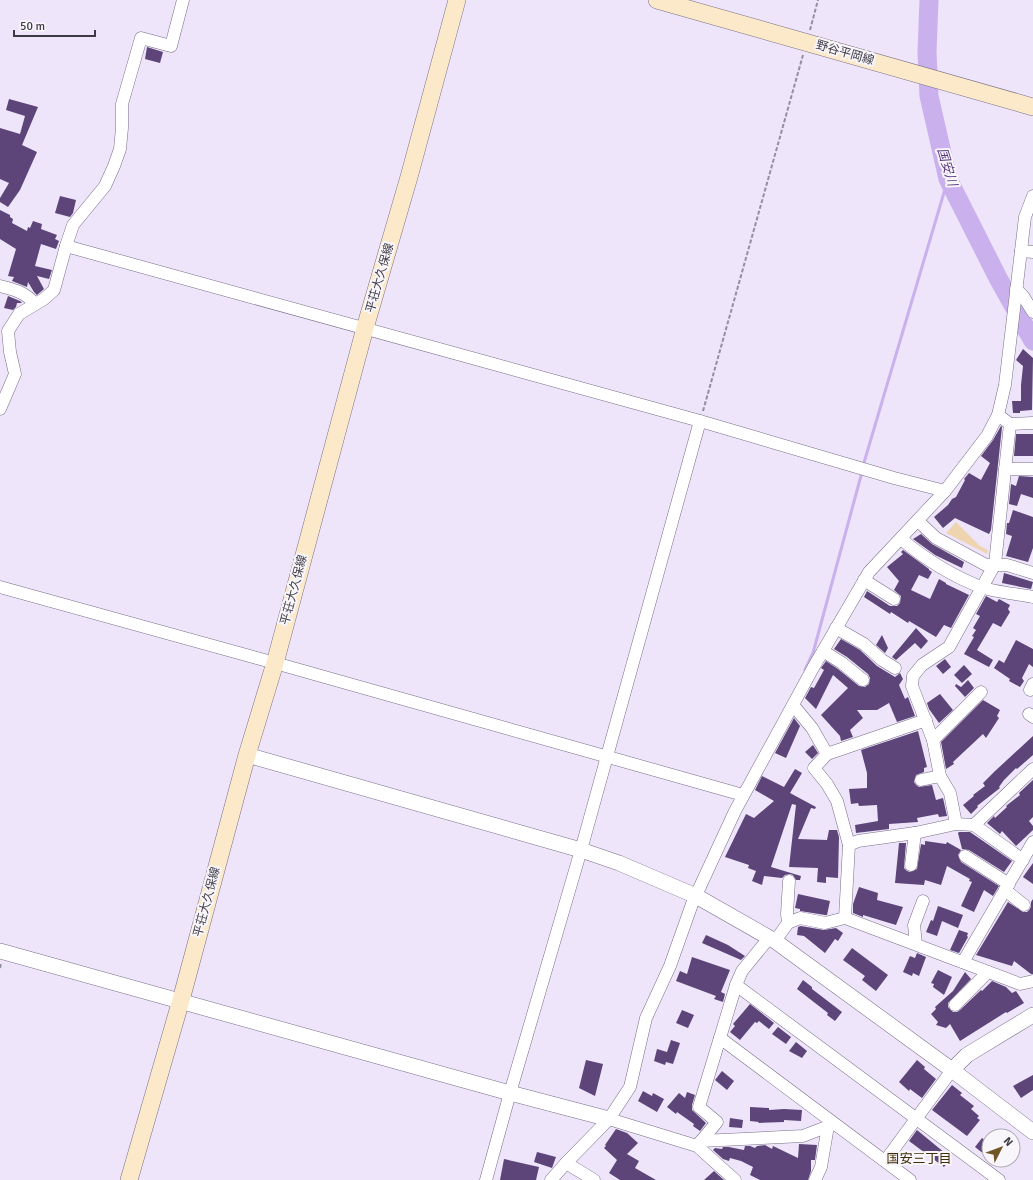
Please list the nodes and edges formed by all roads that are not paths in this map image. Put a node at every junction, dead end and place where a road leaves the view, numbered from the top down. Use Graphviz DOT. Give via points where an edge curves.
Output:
graph roads {
  1 [pos="184,0"];
  2 [pos="458,0"];
  3 [pos="657,0"];
  4 [pos="1033,107"];
  5 [pos="1033,196"];
  6 [pos="66,246"];
  7 [pos="1021,251"];
  8 [pos="1033,252"];
  9 [pos="0,286"];
  10 [pos="1016,289"];
  11 [pos="35,304"];
  12 [pos="1033,312"];
  13 [pos="6,325"];
  14 [pos="365,328"];
  15 [pos="0,409"];
  16 [pos="998,415"];
  17 [pos="700,421"];
  18 [pos="1033,423"];
  19 [pos="1010,424"];
  20 [pos="1005,469"];
  21 [pos="1033,469"];
  22 [pos="945,491"];
  23 [pos="918,521"];
  24 [pos="901,539"];
  25 [pos="995,564"];
  26 [pos="1033,573"];
  27 [pos="864,580"];
  28 [pos="0,587"];
  29 [pos="982,588"];
  30 [pos="1033,597"];
  31 [pos="894,599"];
  32 [pos="836,628"];
  33 [pos="823,651"];
  34 [pos="275,663"];
  35 [pos="895,668"];
  36 [pos="864,680"];
  37 [pos="981,692"];
  38 [pos="793,705"];
  39 [pos="926,720"];
  40 [pos="934,740"];
  41 [pos="827,754"];
  42 [pos="247,755"];
  43 [pos="606,756"];
  44 [pos="1033,769"];
  45 [pos="940,776"];
  46 [pos="921,780"];
  47 [pos="743,795"];
  48 [pos="956,824"];
  49 [pos="974,825"];
  50 [pos="914,833"];
  51 [pos="1032,844"];
  52 [pos="849,845"];
  53 [pos="581,850"];
  54 [pos="965,856"];
  55 [pos="1023,860"];
  56 [pos="911,865"];
  57 [pos="789,881"];
  58 [pos="1007,887"];
  59 [pos="696,896"];
  60 [pos="924,901"];
  61 [pos="1024,905"];
  62 [pos="845,918"];
  63 [pos="788,923"];
  64 [pos="772,940"];
  65 [pos="916,944"];
  66 [pos="0,951"];
  67 [pos="963,962"];
  68 [pos="988,972"];
  69 [pos="1033,981"];
  70 [pos="736,985"];
  71 [pos="181,1000"];
  72 [pos="956,1005"];
  73 [pos="1033,1015"];
  74 [pos="720,1038"];
  75 [pos="952,1070"];
  76 [pos="510,1093"];
  77 [pos="916,1119"];
  78 [pos="610,1120"];
  79 [pos="831,1125"];
  80 [pos="1033,1132"];
  81 [pos="699,1144"];
  82 [pos="885,1161"];
  83 [pos="566,1163"];
  84 [pos="129,1180"];
  85 [pos="486,1180"];
  86 [pos="551,1180"];
  87 [pos="594,1180"];
  88 [pos="735,1180"];
  89 [pos="815,1180"];
  90 [pos="910,1180"];
  91 [pos="999,1180"];
  1 -- 6 [label="street" via="171,46 141,38 122,104 120,149 114,166 105,186 73,225"];
  2 -- 14 [label="main road, 平荘大久保線"];
  3 -- 4 [label="main road, 野谷平岡線"];
  5 -- 7 [label="street" via="1025,218"];
  6 -- 11 [label="street" via="54,290"];
  6 -- 14 [label="street"];
  7 -- 8 [label="street"];
  7 -- 10 [label="street"];
  9 -- 11 [label="street" via="24,294"];
  10 -- 12 [label="street"];
  10 -- 16 [label="street" via="1005,384"];
  11 -- 13 [label="street"];
  13 -- 15 [label="street" via="15,374"];
  14 -- 17 [label="street"];
  14 -- 34 [label="main road, 平荘大久保線"];
  16 -- 19 [label="street"];
  16 -- 22 [label="street" via="986,436"];
  17 -- 22 [label="street"];
  17 -- 43 [label="street"];
  18 -- 19 [label="street"];
  19 -- 20 [label="street"];
  20 -- 21 [label="street"];
  20 -- 25 [label="street"];
  22 -- 23 [label="street"];
  23 -- 24 [label="street"];
  23 -- 25 [label="street" via="936,538 986,565"];
  24 -- 27 [label="street"];
  24 -- 29 [label="street" via="934,563"];
  25 -- 26 [label="street"];
  25 -- 29 [label="street"];
  27 -- 31 [label="street"];
  27 -- 32 [label="street"];
  28 -- 34 [label="street"];
  29 -- 30 [label="street"];
  29 -- 39 [label="street" via="949,647 922,664 913,676 912,686"];
  32 -- 33 [label="street"];
  32 -- 35 [label="street" via="864,644"];
  33 -- 36 [label="street"];
  33 -- 38 [label="street"];
  34 -- 42 [label="main road, 平荘大久保線"];
  34 -- 43 [label="street"];
  37 -- 40 [label="street"];
  38 -- 41 [label="street" via="812,728"];
  38 -- 47 [label="street"];
  39 -- 40 [label="street"];
  39 -- 41 [label="street"];
  40 -- 45 [label="street"];
  41 -- 52 [label="street" via="814,768 837,801"];
  42 -- 53 [label="street"];
  42 -- 71 [label="main road, 平荘大久保線"];
  43 -- 47 [label="street"];
  43 -- 53 [label="street"];
  44 -- 49 [label="street"];
  45 -- 46 [label="street"];
  45 -- 48 [label="street" via="950,793"];
  47 -- 59 [label="street"];
  48 -- 49 [label="street"];
  48 -- 50 [label="street"];
  49 -- 55 [label="street"];
  50 -- 52 [label="street" via="858,841"];
  50 -- 56 [label="street"];
  51 -- 55 [label="street"];
  52 -- 62 [label="street"];
  53 -- 59 [label="street" via="619,862"];
  53 -- 76 [label="street"];
  54 -- 58 [label="street"];
  55 -- 58 [label="street"];
  57 -- 63 [label="street"];
  58 -- 61 [label="street"];
  58 -- 67 [label="street"];
  59 -- 64 [label="street"];
  59 -- 78 [label="street" via="670,966 646,1018 630,1087"];
  60 -- 65 [label="street" via="914,925"];
  62 -- 63 [label="street" via="825,923 800,918"];
  62 -- 65 [label="street"];
  63 -- 64 [label="street"];
  64 -- 70 [label="street" via="742,971"];
  64 -- 75 [label="street"];
  65 -- 67 [label="street"];
  66 -- 71 [label="street"];
  67 -- 68 [label="street"];
  68 -- 69 [label="street" via="1020,984"];
  68 -- 72 [label="street"];
  70 -- 74 [label="street"];
  70 -- 77 [label="street"];
  71 -- 76 [label="street"];
  71 -- 84 [label="main road, 平荘大久保線"];
  73 -- 75 [label="street" via="967,1055"];
  74 -- 79 [label="street"];
  74 -- 81 [label="street" via="699,1107 717,1122"];
  75 -- 77 [label="street"];
  75 -- 80 [label="street"];
  76 -- 78 [label="street"];
  76 -- 85 [label="street"];
  77 -- 82 [label="street"];
  77 -- 91 [label="street"];
  78 -- 81 [label="street"];
  78 -- 83 [label="street"];
  79 -- 81 [label="street" via="803,1136"];
  79 -- 82 [label="street"];
  79 -- 89 [label="street" via="821,1167"];
  81 -- 88 [label="street"];
  82 -- 90 [label="street"];
  83 -- 86 [label="street"];
  83 -- 87 [label="street"];
}
